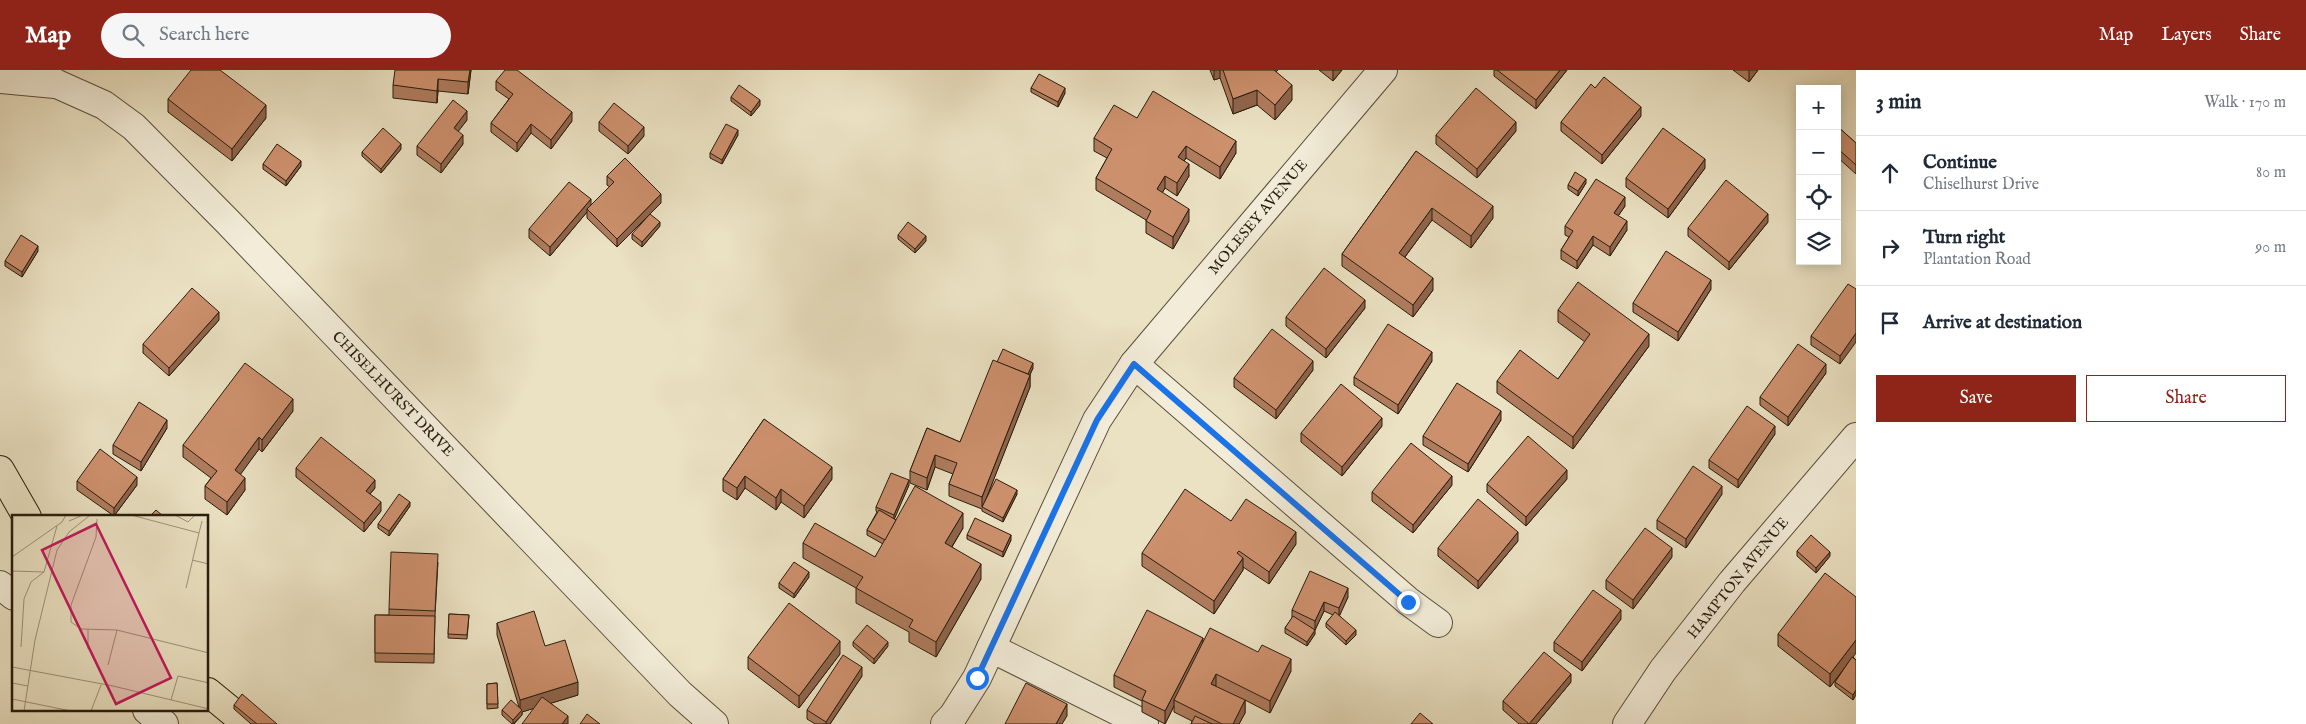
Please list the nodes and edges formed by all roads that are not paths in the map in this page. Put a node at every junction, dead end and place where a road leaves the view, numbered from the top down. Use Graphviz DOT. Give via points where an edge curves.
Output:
graph roads {
  1 [pos="1383,70"];
  2 [pos="45,77"];
  3 [pos="0,78"];
  4 [pos="1134,364"];
  5 [pos="1856,437"];
  6 [pos="0,470"];
  7 [pos="25,515"];
  8 [pos="0,585"];
  9 [pos="12,594"];
  10 [pos="1438,623"];
  11 [pos="991,648"];
  12 [pos="209,693"];
  13 [pos="149,712"];
  14 [pos="164,724"];
  15 [pos="247,724"];
  16 [pos="714,724"];
  17 [pos="945,724"];
  18 [pos="1144,724"];
  19 [pos="1627,724"];
  1 -- 4 [label="street, MOLESEY AVENUE"];
  2 -- 3 [label="street, CHISELHURST DRIVE"];
  2 -- 16 [label="street, CHISELHURST DRIVE" via="104,105 140,133 680,694"];
  4 -- 10 [label="street" via="1408,602"];
  4 -- 11 [label="street" via="1097,420"];
  5 -- 19 [label="street, HAMPTON AVENUE" via="1732,582 1663,670"];
  6 -- 7 [label="main road"];
  8 -- 9 [label="street"];
  11 -- 17 [label="street" via="977,678"];
  11 -- 18 [label="street"];
  12 -- 15 [label="main road"];
  13 -- 14 [label="street"];
}
